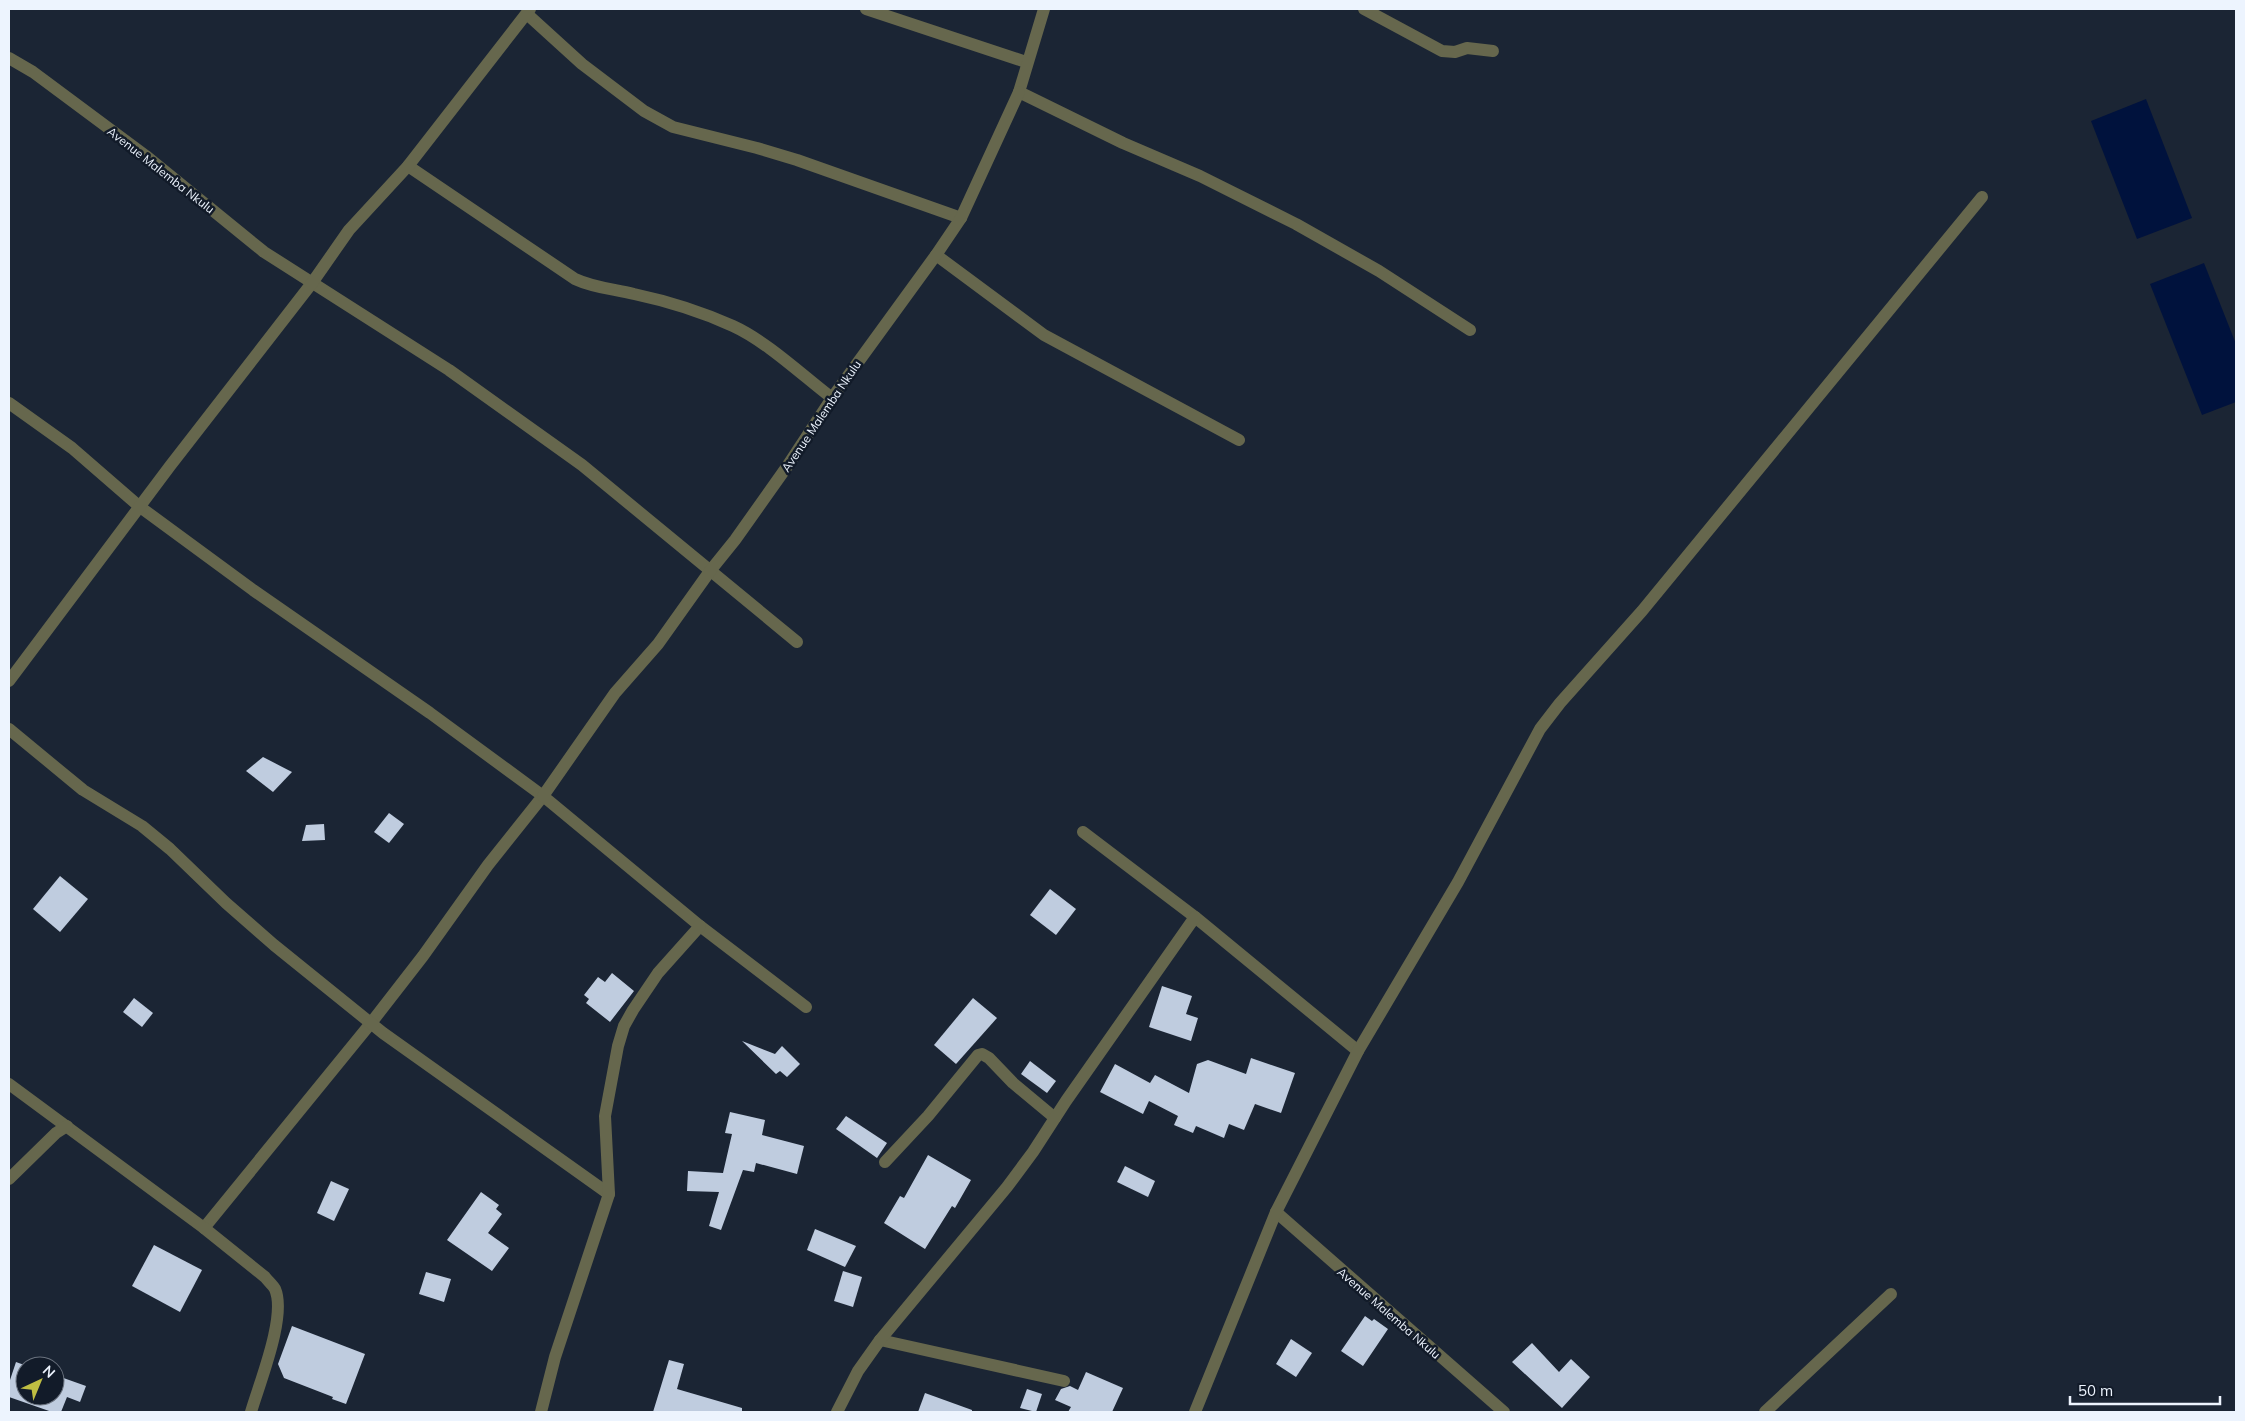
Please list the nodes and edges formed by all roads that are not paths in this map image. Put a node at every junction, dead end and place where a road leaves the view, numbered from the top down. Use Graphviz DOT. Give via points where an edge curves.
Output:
graph roads {
  1 [pos="866,9"];
  2 [pos="1044,9"];
  3 [pos="1364,9"];
  4 [pos="529,11"];
  5 [pos="1493,51"];
  6 [pos="9,58"];
  7 [pos="1026,62"];
  8 [pos="1019,92"];
  9 [pos="408,166"];
  10 [pos="1982,197"];
  11 [pos="960,218"];
  12 [pos="936,255"];
  13 [pos="312,283"];
  14 [pos="1470,330"];
  15 [pos="832,398"];
  16 [pos="9,404"];
  17 [pos="1239,440"];
  18 [pos="140,507"];
  19 [pos="710,571"];
  20 [pos="798,642"];
  21 [pos="9,681"];
  22 [pos="9,729"];
  23 [pos="542,796"];
  24 [pos="1082,832"];
  25 [pos="1195,917"];
  26 [pos="700,926"];
  27 [pos="806,1007"];
  28 [pos="371,1024"];
  29 [pos="1358,1051"];
  30 [pos="9,1084"];
  31 [pos="1055,1118"];
  32 [pos="67,1126"];
  33 [pos="885,1162"];
  34 [pos="9,1179"];
  35 [pos="609,1194"];
  36 [pos="1276,1212"];
  37 [pos="204,1228"];
  38 [pos="1891,1294"];
  39 [pos="880,1340"];
  40 [pos="1064,1381"];
  41 [pos="251,1412"];
  42 [pos="541,1412"];
  43 [pos="837,1412"];
  44 [pos="1195,1412"];
  45 [pos="1504,1412"];
  46 [pos="1765,1412"];
  1 -- 7 [label="street"];
  2 -- 7 [label="street, Avenue Malemba Nkulu"];
  3 -- 5 [label="street" via="1442,50"];
  4 -- 9 [label="street"];
  4 -- 11 [label="street" via="582,64 644,112 673,127 781,155"];
  6 -- 13 [label="street, Avenue Malemba Nkulu" via="33,72 146,156 264,252"];
  7 -- 8 [label="street, Avenue Malemba Nkulu"];
  8 -- 11 [label="street, Avenue Malemba Nkulu"];
  8 -- 14 [label="street" via="1296,224 1379,271"];
  9 -- 13 [label="street" via="349,230"];
  9 -- 15 [label="street" via="575,279 673,305 732,326 751,336"];
  10 -- 29 [label="street" via="1642,611 1540,729 1458,882"];
  11 -- 12 [label="street, Avenue Malemba Nkulu"];
  12 -- 15 [label="street, Avenue Malemba Nkulu"];
  12 -- 17 [label="street" via="1044,335"];
  13 -- 18 [label="street"];
  13 -- 19 [label="street, Avenue Malemba Nkulu" via="449,370 582,465"];
  15 -- 19 [label="street, Avenue Malemba Nkulu" via="786,468"];
  16 -- 18 [label="street" via="72,448"];
  18 -- 21 [label="street"];
  18 -- 23 [label="street"];
  19 -- 20 [label="street, Avenue Malemba Nkulu"];
  19 -- 23 [label="street, Avenue Malemba Nkulu" via="658,644 594,722"];
  22 -- 28 [label="street" via="83,790 142,826 260,933"];
  23 -- 26 [label="street"];
  23 -- 28 [label="street, Avenue Malemba Nkulu"];
  24 -- 25 [label="street"];
  25 -- 29 [label="street"];
  25 -- 31 [label="street"];
  26 -- 27 [label="street"];
  26 -- 35 [label="street" via="658,974 624,1026 605,1116"];
  28 -- 35 [label="street"];
  28 -- 37 [label="street, Avenue Malemba Nkulu"];
  29 -- 36 [label="street"];
  30 -- 32 [label="street"];
  31 -- 33 [label="street" via="989,1058 978,1055"];
  31 -- 39 [label="street" via="1007,1186"];
  32 -- 34 [label="street"];
  32 -- 37 [label="street"];
  35 -- 42 [label="street" via="555,1357"];
  36 -- 44 [label="street"];
  36 -- 45 [label="street, Avenue Malemba Nkulu"];
  37 -- 41 [label="street" via="265,1277 277,1298 276,1328"];
  38 -- 46 [label="street"];
  39 -- 40 [label="street"];
  39 -- 43 [label="street" via="858,1371"];
}
